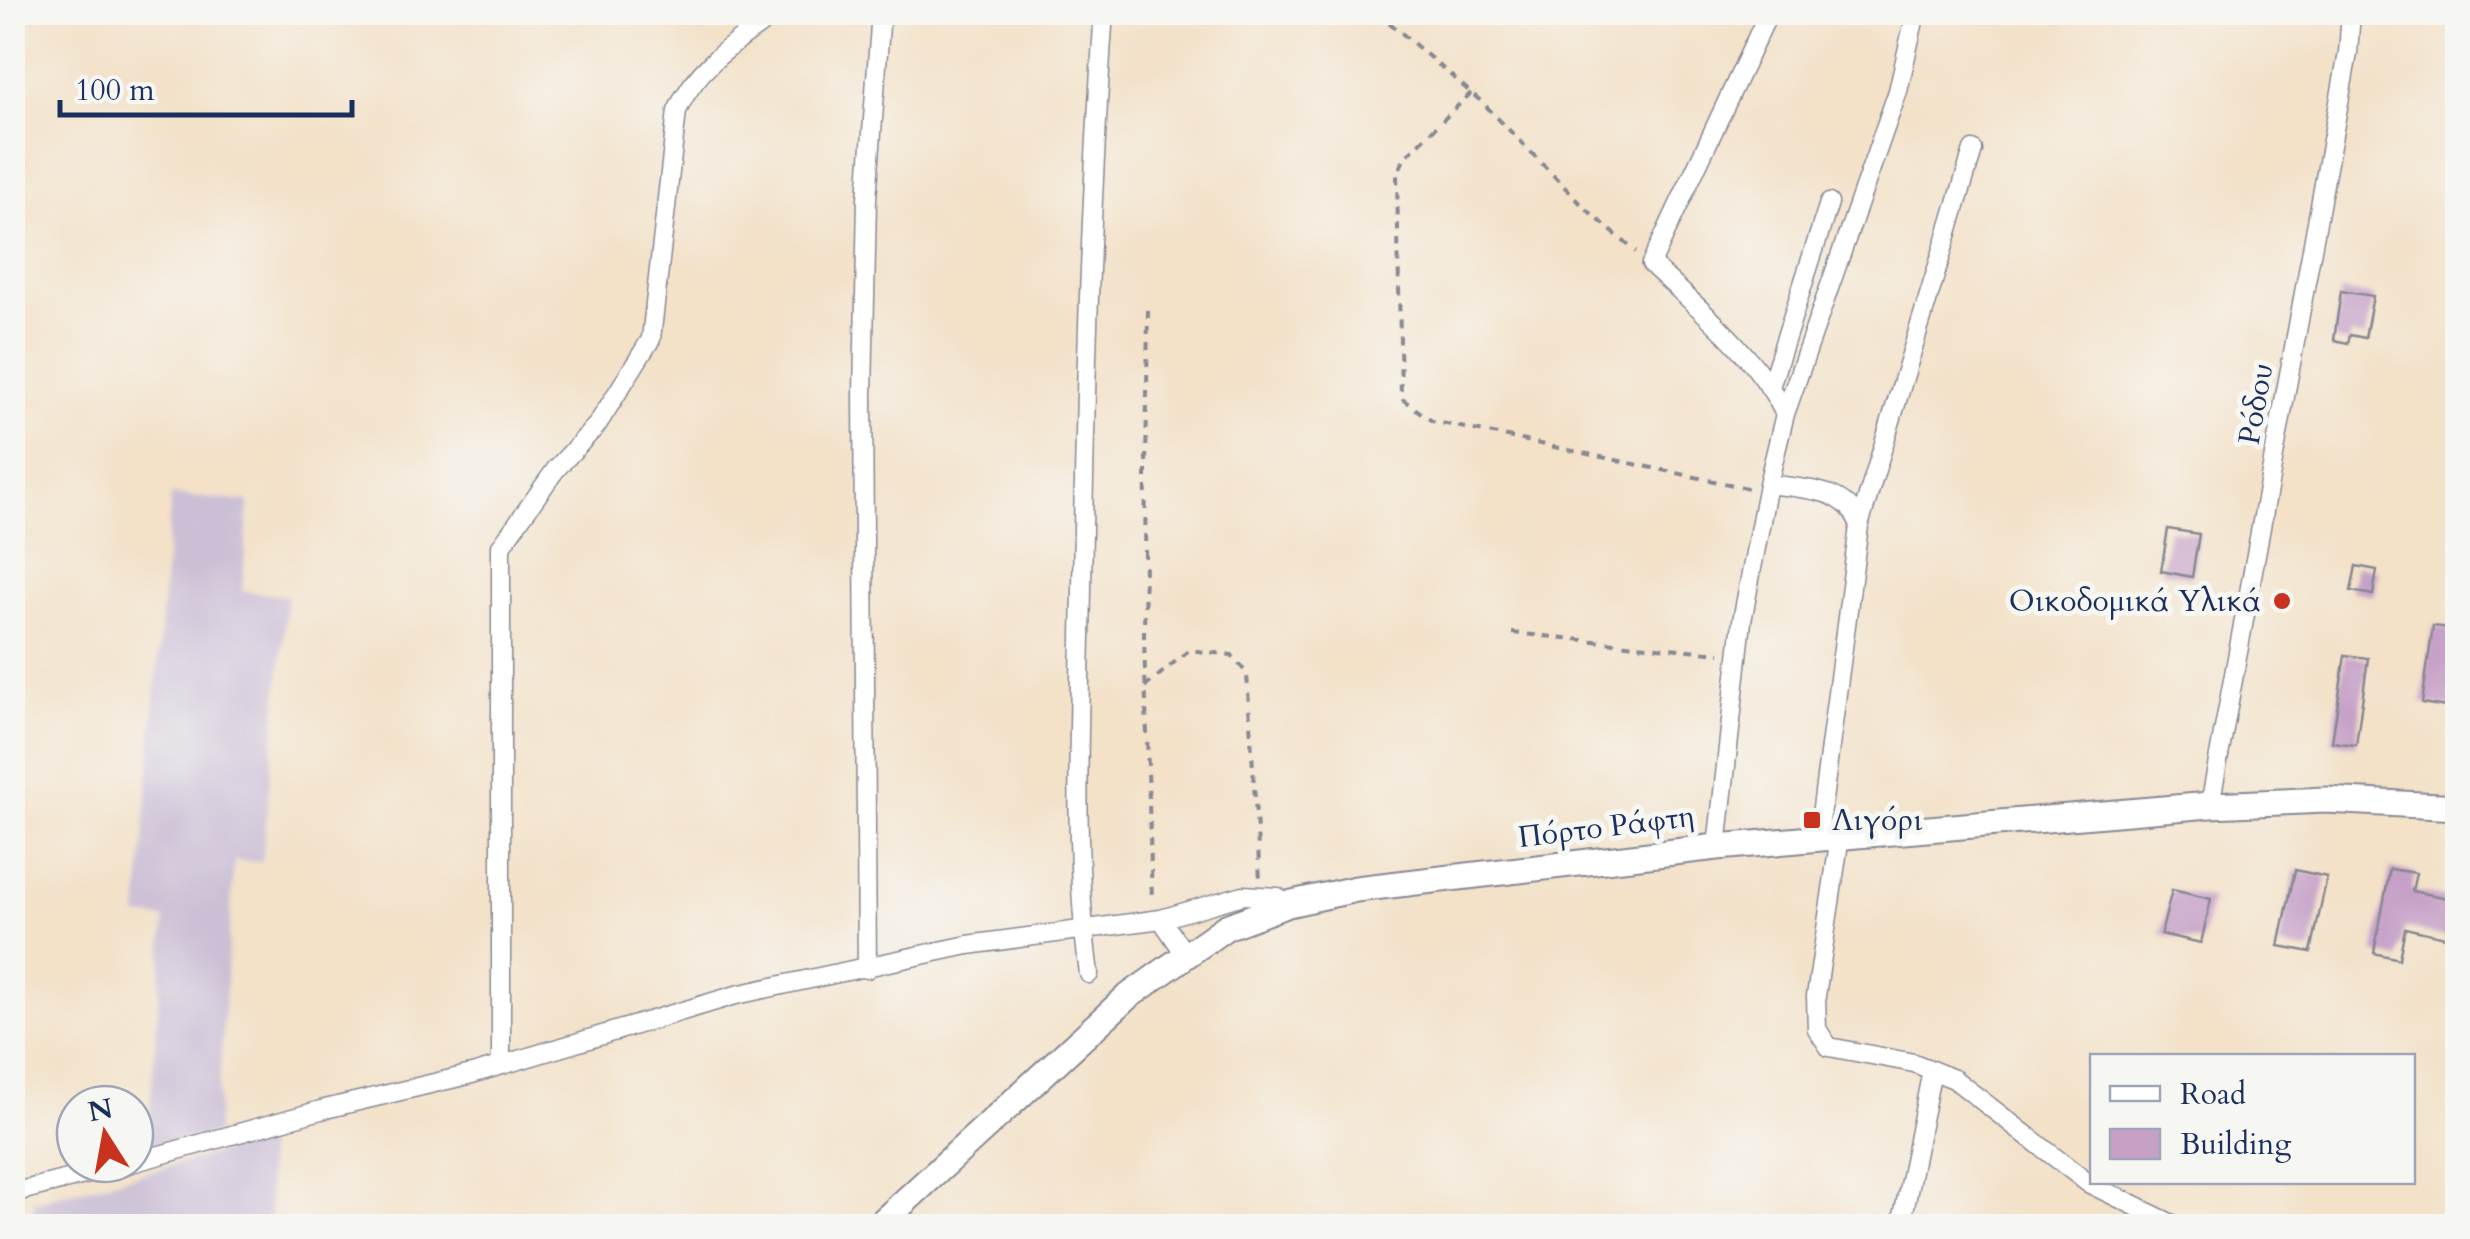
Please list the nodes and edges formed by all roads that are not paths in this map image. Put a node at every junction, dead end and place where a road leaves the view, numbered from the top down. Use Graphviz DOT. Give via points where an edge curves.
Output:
graph roads {
  1 [pos="778,12"];
  2 [pos="881,12"];
  3 [pos="1104,12"];
  4 [pos="1769,12"];
  5 [pos="1916,12"];
  6 [pos="2351,12"];
  7 [pos="1973,150"];
  8 [pos="1830,202"];
  9 [pos="1771,384"];
  10 [pos="1786,414"];
  11 [pos="1767,488"];
  12 [pos="1860,526"];
  13 [pos="2210,804"];
  14 [pos="2458,808"];
  15 [pos="1829,837"];
  16 [pos="1717,847"];
  17 [pos="1288,904"];
  18 [pos="1161,919"];
  19 [pos="1083,927"];
  20 [pos="1185,954"];
  21 [pos="866,969"];
  22 [pos="1089,974"];
  23 [pos="500,1066"];
  24 [pos="1932,1070"];
  25 [pos="155,1157"];
  26 [pos="55,1182"];
  27 [pos="2090,1184"];
  28 [pos="2090,1184"];
  29 [pos="12,1193"];
  30 [pos="878,1226"];
  31 [pos="1901,1226"];
  32 [pos="2176,1226"];
  1 -- 23 [label="street" via="689,83 678,111 651,339 597,425 501,546"];
  2 -- 21 [label="street" via="862,396"];
  3 -- 19 [label="street" via="1083,540"];
  4 -- 9 [label="street" via="1651,264"];
  5 -- 10 [label="street" via="1898,92"];
  6 -- 13 [label="street, Ρόδου"];
  7 -- 12 [label="street"];
  8 -- 9 [label="street"];
  9 -- 10 [label="street"];
  10 -- 11 [label="street"];
  11 -- 12 [label="street" via="1841,498 1854,508"];
  11 -- 16 [label="street" via="1751,554"];
  12 -- 15 [label="street"];
  13 -- 14 [label="main road, Πόρτο Ράφτη" via="2326,800"];
  13 -- 15 [label="main road, Πόρτο Ράφτη"];
  15 -- 16 [label="main road, Πόρτο Ράφτη"];
  15 -- 24 [label="street" via="1817,1029 1829,1047"];
  16 -- 17 [label="main road, Πόρτο Ράφτη" via="1356,889"];
  17 -- 18 [label="street" via="1260,894"];
  17 -- 20 [label="main road, Πόρτο Ράφτη" via="1226,928"];
  18 -- 19 [label="street"];
  18 -- 20 [label="street"];
  19 -- 21 [label="street"];
  19 -- 22 [label="street"];
  20 -- 30 [label="main road, Πόρτο Ράφτη" via="1126,998"];
  21 -- 23 [label="street" via="736,995"];
  23 -- 25 [label="street"];
  24 -- 27 [label="street" via="1954,1079"];
  24 -- 31 [label="street"];
  26 -- 29 [label="street"];
  28 -- 32 [label="street"];
}
